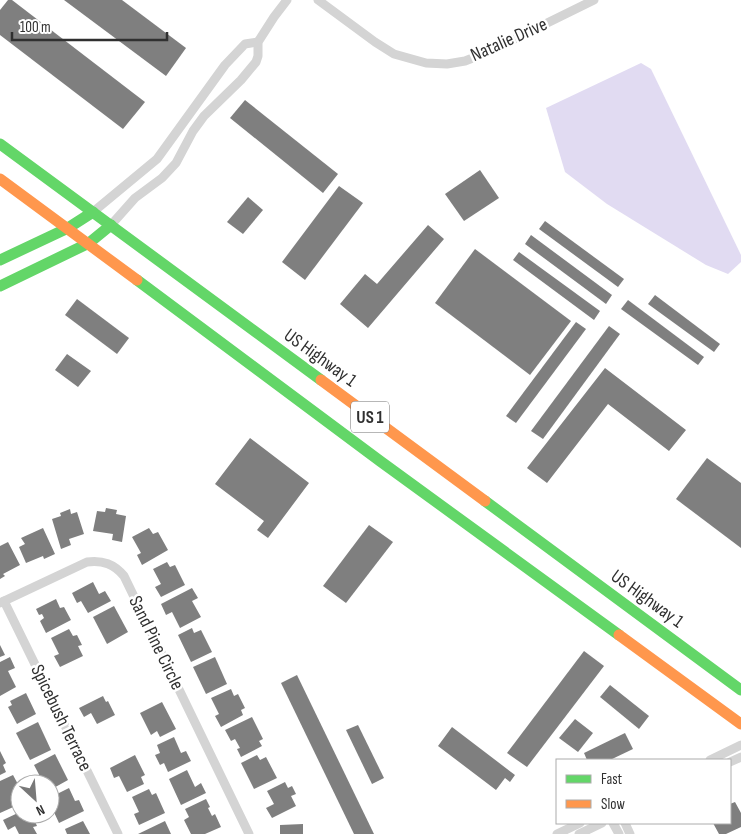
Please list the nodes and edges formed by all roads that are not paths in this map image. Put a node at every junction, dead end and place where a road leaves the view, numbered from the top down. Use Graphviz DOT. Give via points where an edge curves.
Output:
graph roads {
  1 [pos="287,0"];
  2 [pos="318,0"];
  3 [pos="594,0"];
  4 [pos="258,42"];
  5 [pos="190,112"];
  6 [pos="201,120"];
  7 [pos="0,144"];
  8 [pos="0,179"];
  9 [pos="93,212"];
  10 [pos="111,225"];
  11 [pos="68,228"];
  12 [pos="89,243"];
  13 [pos="0,260"];
  14 [pos="0,286"];
  15 [pos="2,602"];
  16 [pos="741,690"];
  17 [pos="741,724"];
  18 [pos="741,745"];
  19 [pos="712,759"];
  20 [pos="578,824"];
  21 [pos="600,824"];
  22 [pos="118,834"];
  23 [pos="249,834"];
  24 [pos="557,834"];
  25 [pos="579,834"];
  1 -- 4 [label="street"];
  2 -- 3 [label="street, Natalie Drive" via="394,54 426,63 447,64 488,52"];
  4 -- 5 [label="street" via="245,44 224,65"];
  4 -- 6 [label="street" via="256,62"];
  5 -- 6 [label="street"];
  5 -- 9 [label="street" via="157,159"];
  6 -- 10 [label="street" via="176,163 135,198"];
  7 -- 9 [label="main road, US Highway 1 / US 1"];
  8 -- 11 [label="main road, US 1"];
  9 -- 10 [label="main road, US Highway 1 / US 1"];
  9 -- 11 [label="main road"];
  10 -- 12 [label="main road"];
  10 -- 16 [label="main road, US Highway 1 / US 1"];
  11 -- 12 [label="main road, US 1"];
  11 -- 13 [label="main road"];
  12 -- 14 [label="main road"];
  12 -- 17 [label="main road, US 1" via="434,501"];
  15 -- 22 [label="street, Spicebush Terrace"];
  15 -- 23 [label="street, Sand Pine Circle" via="87,562 108,563 118,569"];
  18 -- 19 [label="street"];
  20 -- 24 [label="street"];
  21 -- 25 [label="street"];
}
